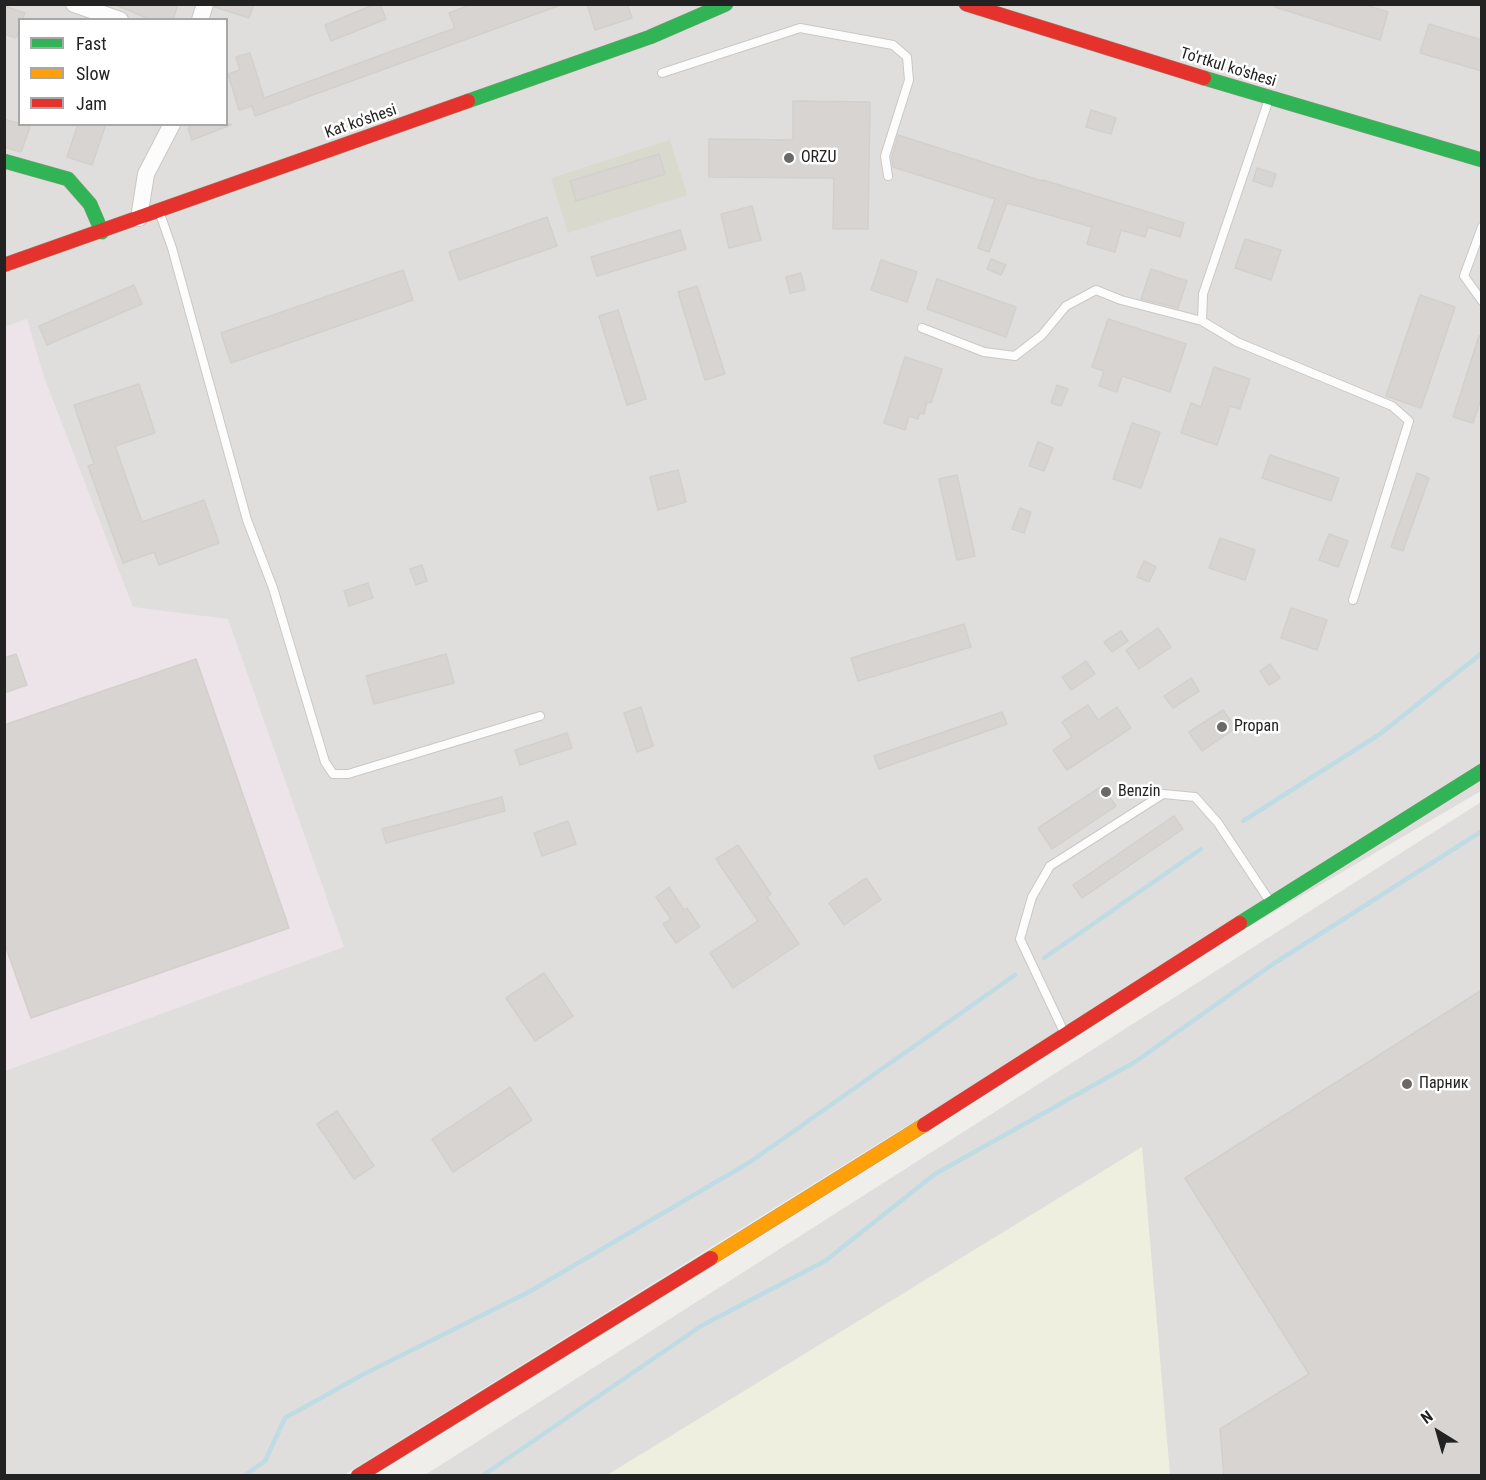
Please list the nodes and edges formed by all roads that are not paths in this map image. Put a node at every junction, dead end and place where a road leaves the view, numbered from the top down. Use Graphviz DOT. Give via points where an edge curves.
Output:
graph roads {
  1 [pos="74,4"];
  2 [pos="726,4"];
  3 [pos="966,4"];
  4 [pos="114,18"];
  5 [pos="662,73"];
  6 [pos="1269,98"];
  7 [pos="171,126"];
  8 [pos="1482,160"];
  9 [pos="4,161"];
  10 [pos="888,176"];
  11 [pos="159,211"];
  12 [pos="139,218"];
  13 [pos="1482,227"];
  14 [pos="102,232"];
  15 [pos="4,265"];
  16 [pos="1482,301"];
  17 [pos="1203,321"];
  18 [pos="922,328"];
  19 [pos="1353,600"];
  20 [pos="540,716"];
  21 [pos="1482,771"];
  22 [pos="1271,903"];
  23 [pos="1066,1036"];
  24 [pos="358,1476"];
  1 -- 4 [label="street"];
  2 -- 11 [label="main road, Kat ko'shesi" via="639,41"];
  3 -- 6 [label="main road, To'rtkul ko'shesi"];
  5 -- 10 [label="lane" via="800,28 892,45 907,57 909,80 885,156"];
  6 -- 8 [label="main road, To'rtkul ko'shesi"];
  6 -- 17 [label="lane" via="1203,294"];
  7 -- 12 [label="street" via="146,174"];
  9 -- 14 [label="main road" via="68,178 90,204"];
  11 -- 12 [label="main road, Kat ko'shesi"];
  11 -- 20 [label="lane" via="247,520 273,588 325,762 333,774 348,774"];
  12 -- 14 [label="main road, Kat ko'shesi"];
  13 -- 16 [label="lane" via="1464,276"];
  14 -- 15 [label="main road, Kat ko'shesi"];
  17 -- 18 [label="lane" via="1096,290 1066,306 1042,335 1015,356 984,352"];
  17 -- 19 [label="lane" via="1237,342 1392,406 1409,421"];
  21 -- 22 [label="main road"];
  22 -- 23 [label="main road"];
  22 -- 23 [label="lane" via="1218,823 1195,797 1163,794 1050,866 1032,897 1020,939"];
  23 -- 24 [label="main road"];
}
